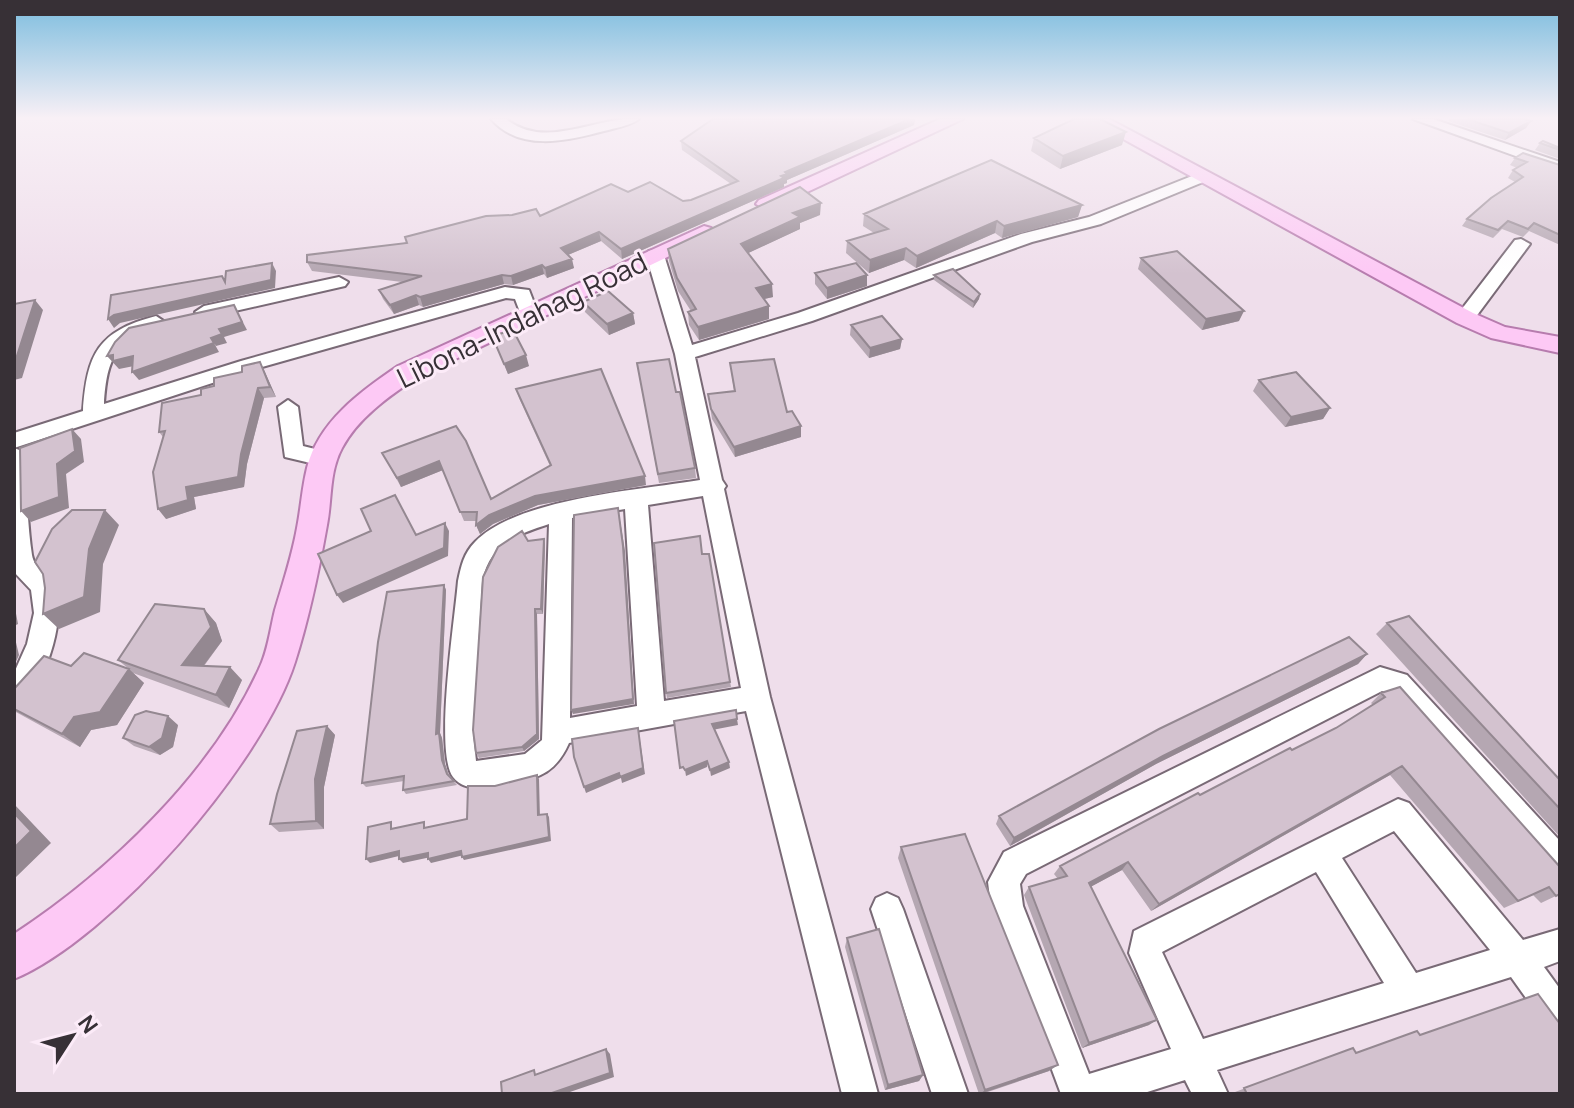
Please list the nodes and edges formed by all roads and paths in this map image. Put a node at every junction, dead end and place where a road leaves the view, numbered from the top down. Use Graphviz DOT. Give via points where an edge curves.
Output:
graph roads {
  1 [pos="840,171"];
  2 [pos="1190,171"];
  3 [pos="1202,177"];
  4 [pos="1521,244"];
  5 [pos="655,255"];
  6 [pos="339,282"];
  7 [pos="530,316"];
  8 [pos="1465,318"];
  9 [pos="1560,345"];
  10 [pos="685,354"];
  11 [pos="288,407"];
  12 [pos="93,415"];
  13 [pos="14,441"];
  14 [pos="14,456"];
  15 [pos="323,458"];
  16 [pos="715,486"];
  17 [pos="636,500"];
  18 [pos="561,511"];
  19 [pos="14,694"];
  20 [pos="756,697"];
  21 [pos="651,717"];
  22 [pos="557,733"];
  23 [pos="1321,852"];
  24 [pos="1560,864"];
  25 [pos="887,909"];
  26 [pos="1560,945"];
  27 [pos="14,958"];
  28 [pos="1517,958"];
  29 [pos="1409,992"];
  30 [pos="1560,1017"];
  31 [pos="1195,1061"];
  32 [pos="860,1094"];
  33 [pos="950,1094"];
  34 [pos="1081,1094"];
  35 [pos="1210,1094"];
  1 -- 5 [label="main road, Libona-Indahag Road"];
  2 -- 3 [label="main road"];
  3 -- 8 [label="main road"];
  3 -- 10 [label="street" via="1112,216 1027,238"];
  4 -- 8 [label="street"];
  5 -- 7 [label="main road, Libona-Indahag Road"];
  5 -- 10 [label="street"];
  6 -- 12 [label="street" via="128,330 106,347 97,369"];
  7 -- 12 [label="street" via="523,294 505,292 350,334"];
  7 -- 15 [label="main road, Libona-Indahag Road" via="407,372 376,392 346,421"];
  8 -- 9 [label="main road" via="1499,333"];
  10 -- 16 [label="street"];
  11 -- 15 [label="street" via="293,452"];
  12 -- 13 [label="street"];
  14 -- 19 [label="street" via="20,559 24,571 43,588 46,604 40,649"];
  15 -- 27 [label="main road, Libona-Indahag Road" via="314,517 276,669 252,716 219,767 159,835 71,917"];
  16 -- 17 [label="street"];
  16 -- 20 [label="street"];
  17 -- 18 [label="street"];
  17 -- 21 [label="street"];
  18 -- 22 [label="street"];
  18 -- 22 [label="street" via="517,527 477,557 470,581 459,734 464,770 480,777 542,761"];
  20 -- 21 [label="street"];
  20 -- 32 [label="street"];
  21 -- 22 [label="street"];
  23 -- 28 [label="street" via="1398,813"];
  23 -- 29 [label="street"];
  23 -- 31 [label="street" via="1146,943 1145,953"];
  24 -- 34 [label="street" via="1398,683 1380,679 1015,863 1004,882 1007,906"];
  25 -- 33 [label="street"];
  26 -- 28 [label="street"];
  28 -- 29 [label="street"];
  28 -- 30 [label="street"];
  29 -- 31 [label="street"];
  31 -- 34 [label="street"];
  31 -- 35 [label="street"];
}
